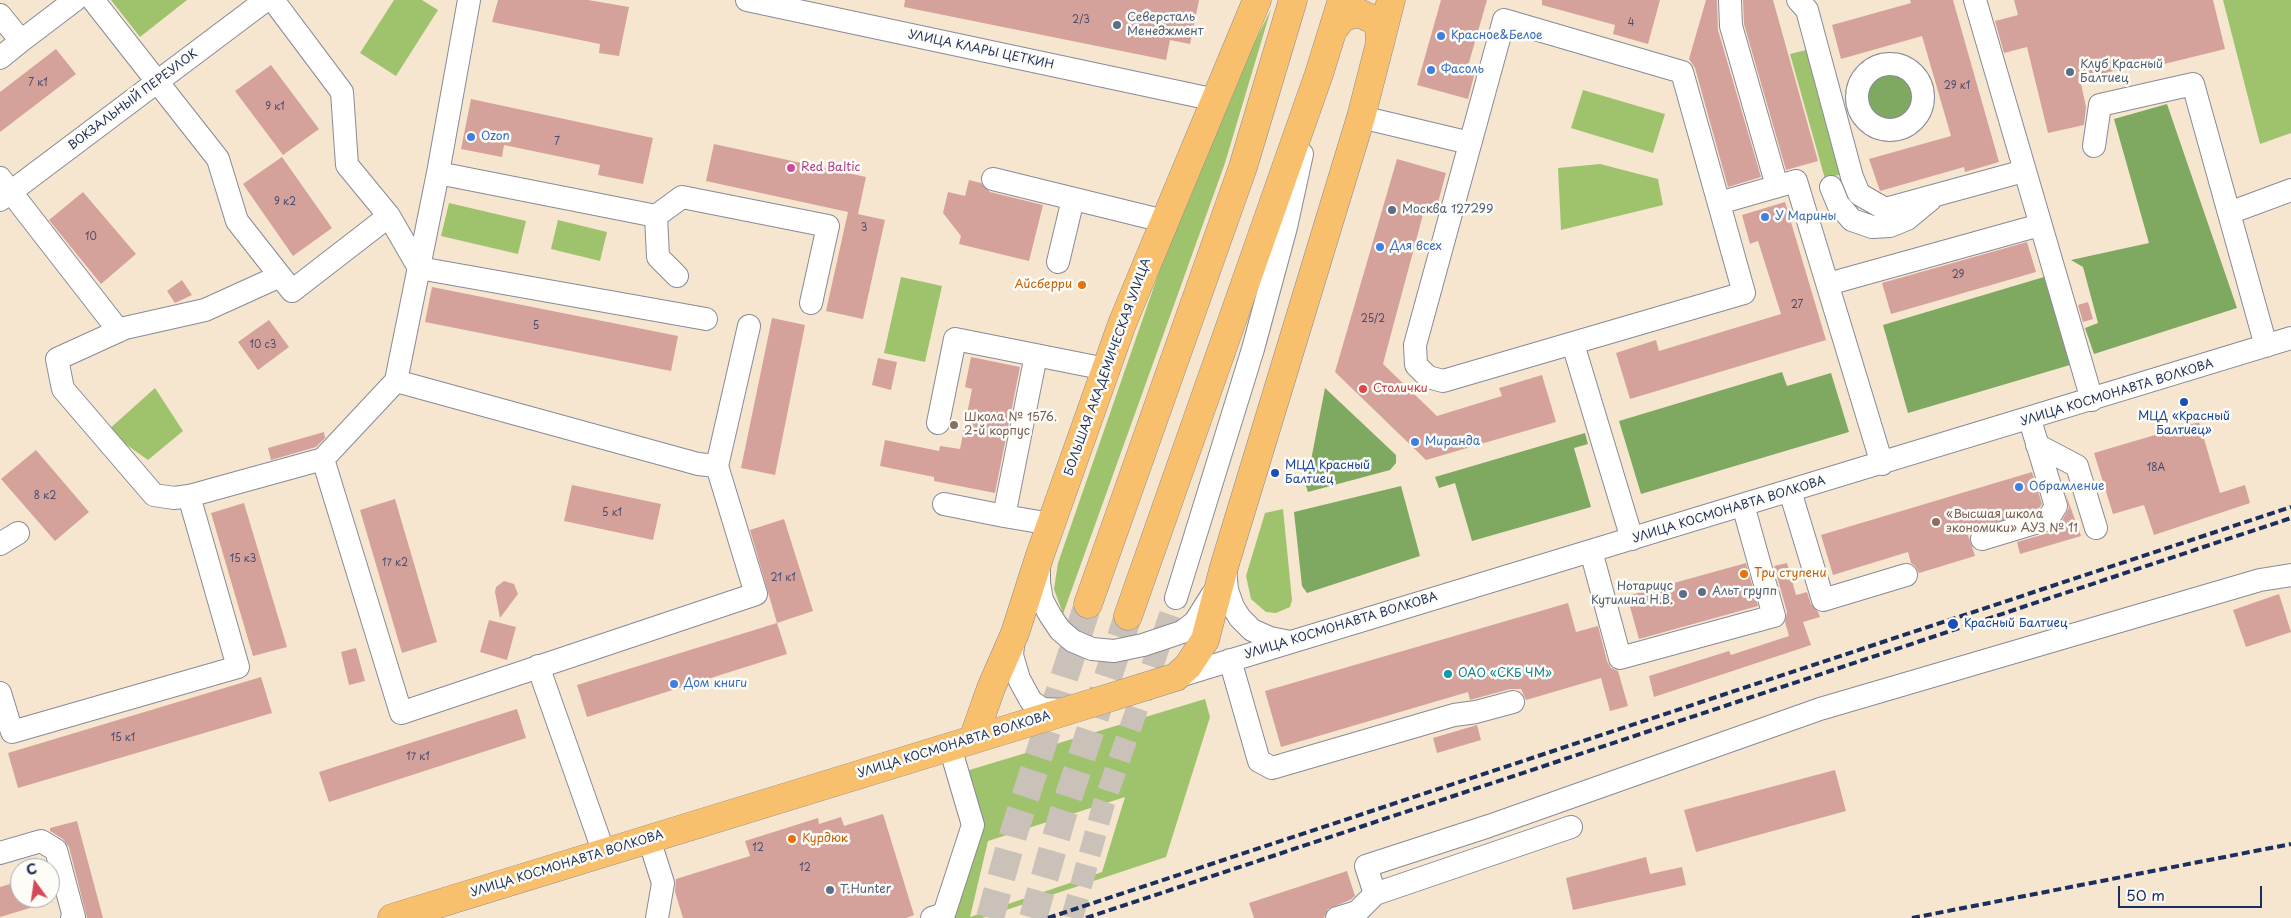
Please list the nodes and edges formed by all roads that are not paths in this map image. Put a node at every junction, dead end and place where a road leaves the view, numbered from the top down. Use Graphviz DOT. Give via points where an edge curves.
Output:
graph roads {
  1 [pos="75,0"];
  2 [pos="93,0"];
  3 [pos="266,0"];
  4 [pos="273,0"];
  5 [pos="469,0"];
  6 [pos="746,0"];
  7 [pos="1257,0"];
  8 [pos="1294,0"];
  9 [pos="1342,0"];
  10 [pos="1391,0"];
  11 [pos="1730,0"];
  12 [pos="1975,0"];
  13 [pos="1806,2"];
  14 [pos="0,14"];
  15 [pos="1333,30"];
  16 [pos="21,41"];
  17 [pos="1380,44"];
  18 [pos="0,58"];
  19 [pos="1319,74"];
  20 [pos="158,82"];
  21 [pos="1216,100"];
  22 [pos="1858,106"];
  23 [pos="1834,112"];
  24 [pos="1360,118"];
  25 [pos="1470,143"];
  26 [pos="2094,146"];
  27 [pos="2024,171"];
  28 [pos="438,174"];
  29 [pos="993,179"];
  30 [pos="1777,186"];
  31 [pos="1831,187"];
  32 [pos="4,190"];
  33 [pos="2291,190"];
  34 [pos="1932,197"];
  35 [pos="1073,199"];
  36 [pos="1719,203"];
  37 [pos="2229,213"];
  38 [pos="389,216"];
  39 [pos="656,216"];
  40 [pos="1164,221"];
  41 [pos="2040,225"];
  42 [pos="1058,262"];
  43 [pos="419,268"];
  44 [pos="280,276"];
  45 [pos="677,276"];
  46 [pos="1828,284"];
  47 [pos="811,303"];
  48 [pos="706,319"];
  49 [pos="749,326"];
  50 [pos="119,331"];
  51 [pos="2291,338"];
  52 [pos="1573,344"];
  53 [pos="2266,346"];
  54 [pos="1036,355"];
  55 [pos="1106,369"];
  56 [pos="396,381"];
  57 [pos="2092,400"];
  58 [pos="2030,420"];
  59 [pos="938,423"];
  60 [pos="2037,445"];
  61 [pos="323,459"];
  62 [pos="1882,464"];
  63 [pos="717,466"];
  64 [pos="1790,491"];
  65 [pos="189,496"];
  66 [pos="944,504"];
  67 [pos="1743,505"];
  68 [pos="1004,516"];
  69 [pos="1051,524"];
  70 [pos="2096,528"];
  71 [pos="1632,538"];
  72 [pos="1982,539"];
  73 [pos="1591,551"];
  74 [pos="1040,555"];
  75 [pos="1224,566"];
  76 [pos="1906,575"];
  77 [pos="2291,575"];
  78 [pos="1176,598"];
  79 [pos="1088,604"];
  80 [pos="1128,616"];
  81 [pos="1015,633"];
  82 [pos="1290,642"];
  83 [pos="1230,660"];
  84 [pos="538,666"];
  85 [pos="1176,677"];
  86 [pos="0,693"];
  87 [pos="1513,702"];
  88 [pos="1073,709"];
  89 [pos="962,743"];
  90 [pos="1571,827"];
  91 [pos="649,839"];
  92 [pos="0,853"];
  93 [pos="604,853"];
  94 [pos="1375,894"];
  95 [pos="74,918"];
  96 [pos="392,918"];
  97 [pos="657,918"];
  98 [pos="932,918"];
  99 [pos="1338,918"];
  1 -- 16 [label="street"];
  2 -- 20 [label="street"];
  3 -- 20 [label="street, ВОКЗАЛЬНЫЙ ПЕРЕУЛОК"];
  4 -- 38 [label="street" via="342,92 347,165"];
  5 -- 28 [label="street"];
  6 -- 21 [label="street, УЛИЦА КЛАРЫ ЦЕТКИН"];
  7 -- 21 [label="main road, БОЛЬШАЯ АКАДЕМИЧЕСКАЯ УЛИЦА"];
  8 -- 79 [label="main road" via="1243,167"];
  9 -- 15 [label="main road"];
  10 -- 17 [label="main road"];
  11 -- 30 [label="street" via="1732,26"];
  12 -- 27 [label="street"];
  13 -- 23 [label="street"];
  14 -- 16 [label="street"];
  15 -- 17 [label="main road" via="1343,17 1359,13 1367,15 1379,27"];
  15 -- 19 [label="main road"];
  16 -- 18 [label="street"];
  17 -- 24 [label="main road"];
  19 -- 78 [label="street" via="1286,227 1253,349"];
  19 -- 80 [label="main road"];
  20 -- 32 [label="street, ВОКЗАЛЬНЫЙ ПЕРЕУЛОК"];
  20 -- 44 [label="street" via="218,160 237,221"];
  21 -- 40 [label="main road, БОЛЬШАЯ АКАДЕМИЧЕСКАЯ УЛИЦА"];
  22 -- 23 [label="street"];
  23 -- 34 [label="street" via="1859,194 1885,209"];
  24 -- 25 [label="street"];
  24 -- 75 [label="main road"];
  25 -- 36 [label="street" via="1504,20 1682,72"];
  25 -- 52 [label="street" via="1415,345 1416,365 1428,377 1443,381"];
  26 -- 37 [label="street" via="2100,105 2193,84"];
  27 -- 34 [label="street"];
  27 -- 41 [label="street"];
  28 -- 39 [label="street"];
  28 -- 43 [label="street"];
  29 -- 35 [label="street"];
  30 -- 36 [label="street"];
  30 -- 46 [label="street" via="1796,180"];
  31 -- 34 [label="street" via="1838,204 1852,220 1872,228 1890,226 1907,219"];
  32 -- 50 [label="street"];
  33 -- 37 [label="street"];
  35 -- 40 [label="street"];
  35 -- 42 [label="street"];
  36 -- 52 [label="street" via="1744,293"];
  37 -- 53 [label="street"];
  38 -- 43 [label="street"];
  38 -- 44 [label="street" via="292,291"];
  39 -- 45 [label="street" via="658,257"];
  39 -- 47 [label="street" via="682,198 828,226"];
  40 -- 55 [label="main road, БОЛЬШАЯ АКАДЕМИЧЕСКАЯ УЛИЦА"];
  41 -- 46 [label="street"];
  41 -- 57 [label="street"];
  43 -- 48 [label="street"];
  43 -- 56 [label="street"];
  44 -- 50 [label="street" via="205,310"];
  46 -- 62 [label="street"];
  49 -- 63 [label="street"];
  50 -- 65 [label="street" via="58,359 63,389 154,494 174,498"];
  51 -- 53 [label="street, УЛИЦА КОСМОНАВТА ВОЛКОВА"];
  52 -- 71 [label="street"];
  53 -- 57 [label="street, УЛИЦА КОСМОНАВТА ВОЛКОВА"];
  54 -- 55 [label="street"];
  54 -- 59 [label="street" via="955,339"];
  54 -- 68 [label="street"];
  55 -- 69 [label="main road, БОЛЬШАЯ АКАДЕМИЧЕСКАЯ УЛИЦА"];
  56 -- 61 [label="street"];
  56 -- 63 [label="street" via="698,464"];
  57 -- 58 [label="street, УЛИЦА КОСМОНАВТА ВОЛКОВА"];
  58 -- 60 [label="street"];
  58 -- 62 [label="street, УЛИЦА КОСМОНАВТА ВОЛКОВА"];
  60 -- 70 [label="street" via="2077,466"];
  60 -- 72 [label="street" via="2056,506 2048,520"];
  61 -- 65 [label="street"];
  61 -- 84 [label="street" via="401,713"];
  62 -- 64 [label="street, УЛИЦА КОСМОНАВТА ВОЛКОВА"];
  63 -- 84 [label="street" via="756,594"];
  64 -- 67 [label="street, УЛИЦА КОСМОНАВТА ВОЛКОВА"];
  64 -- 76 [label="street" via="1822,600"];
  65 -- 86 [label="street" via="238,666 12,732"];
  66 -- 68 [label="street"];
  67 -- 71 [label="street, УЛИЦА КОСМОНАВТА ВОЛКОВА"];
  67 -- 73 [label="street" via="1774,616 1620,658"];
  68 -- 69 [label="street"];
  69 -- 74 [label="main road, БОЛЬШАЯ АКАДЕМИЧЕСКАЯ УЛИЦА"];
  71 -- 73 [label="street, УЛИЦА КОСМОНАВТА ВОЛКОВА"];
  73 -- 82 [label="street, УЛИЦА КОСМОНАВТА ВОЛКОВА"];
  74 -- 75 [label="street" via="1042,600 1060,630 1073,641 1092,649 1114,652 1173,635 1195,622"];
  74 -- 81 [label="main road, БОЛЬШАЯ АКАДЕМИЧЕСКАЯ УЛИЦА"];
  75 -- 82 [label="street" via="1227,590 1240,618 1252,630"];
  75 -- 85 [label="main road" via="1206,640"];
  77 -- 94 [label="street" via="2260,580 1820,709 1366,866"];
  81 -- 88 [label="street" via="1012,655 1019,679 1031,702 1042,709"];
  81 -- 89 [label="main road, БОЛЬШАЯ АКАДЕМИЧЕСКАЯ УЛИЦА"];
  82 -- 83 [label="street, УЛИЦА КОСМОНАВТА ВОЛКОВА"];
  83 -- 85 [label="street, УЛИЦА КОСМОНАВТА ВОЛКОВА"];
  83 -- 87 [label="street" via="1259,760 1272,768 1454,715"];
  84 -- 93 [label="street"];
  85 -- 88 [label="main road, УЛИЦА КОСМОНАВТА ВОЛКОВА"];
  88 -- 89 [label="main road, УЛИЦА КОСМОНАВТА ВОЛКОВА"];
  89 -- 91 [label="main road, УЛИЦА КОСМОНАВТА ВОЛКОВА"];
  89 -- 98 [label="street" via="973,824 944,914"];
  90 -- 94 [label="street"];
  91 -- 93 [label="main road, УЛИЦА КОСМОНАВТА ВОЛКОВА"];
  91 -- 97 [label="street" via="663,883"];
  92 -- 95 [label="street" via="40,841 56,850"];
  93 -- 96 [label="main road, УЛИЦА КОСМОНАВТА ВОЛКОВА"];
  94 -- 99 [label="street" via="1358,912"];
}
